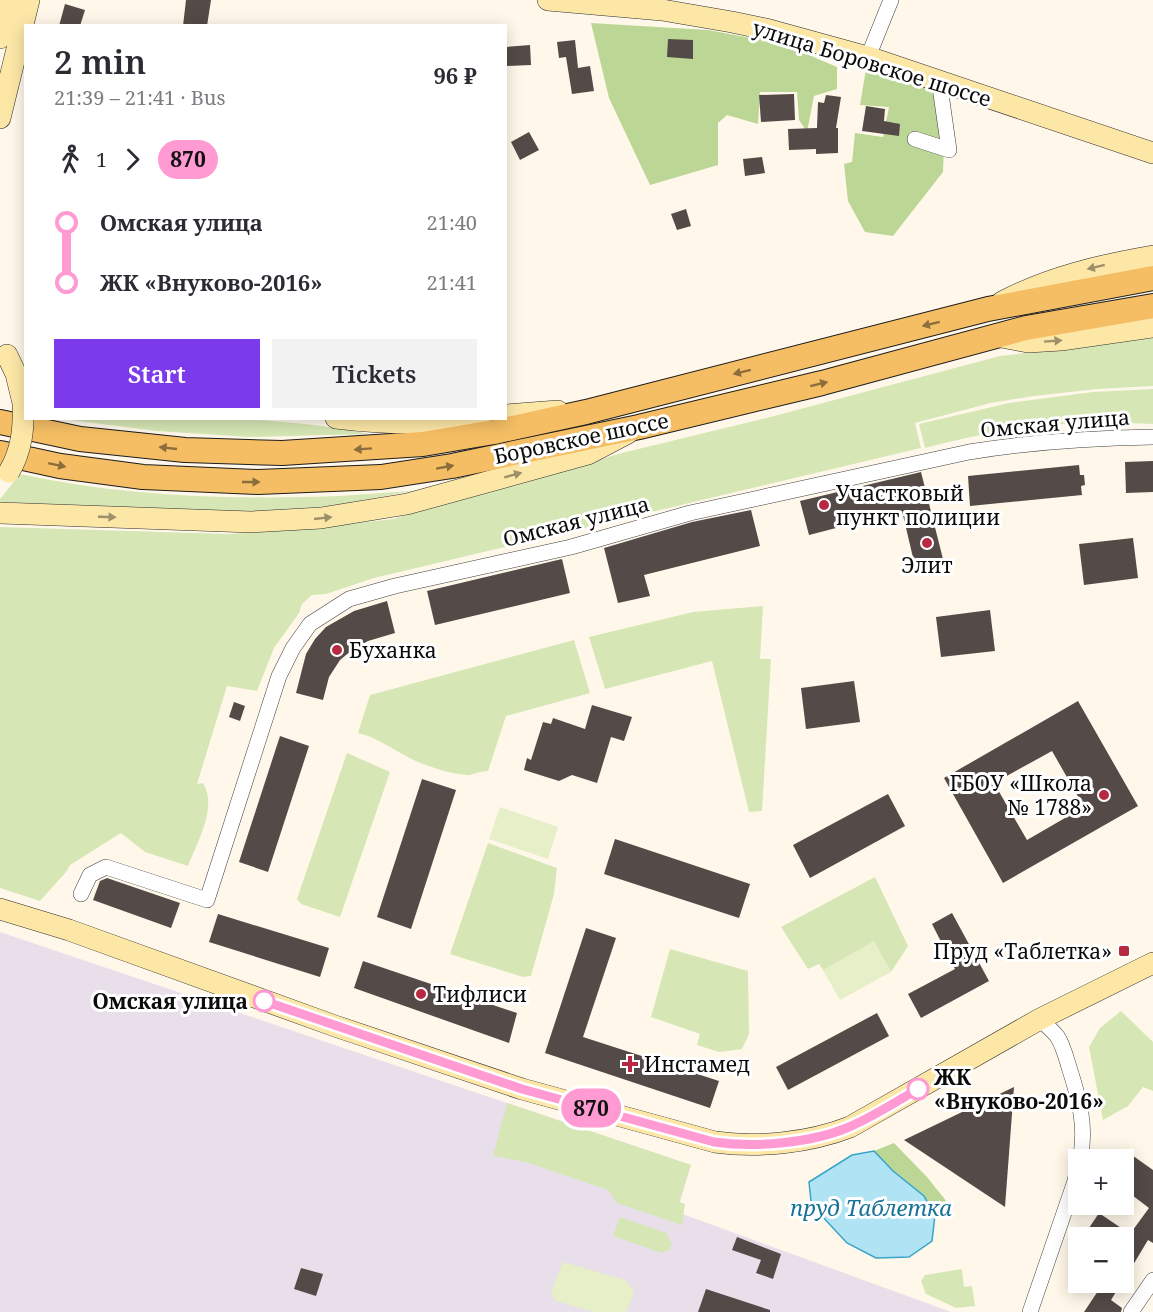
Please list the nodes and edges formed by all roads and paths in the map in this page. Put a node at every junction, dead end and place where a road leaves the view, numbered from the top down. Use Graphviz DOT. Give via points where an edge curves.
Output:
graph roads {
  1 [pos="9,0"];
  2 [pos="29,0"];
  3 [pos="548,0"];
  4 [pos="891,0"];
  5 [pos="0,38"];
  6 [pos="868,57"];
  7 [pos="939,80"];
  8 [pos="0,118"];
  9 [pos="915,139"];
  10 [pos="1153,153"];
  11 [pos="1153,256"];
  12 [pos="1153,278"];
  13 [pos="1153,306"];
  14 [pos="988,309"];
  15 [pos="1153,327"];
  16 [pos="995,336"];
  17 [pos="3,351"];
  18 [pos="24,367"];
  19 [pos="586,412"];
  20 [pos="507,415"];
  21 [pos="355,420"];
  22 [pos="461,420"];
  23 [pos="0,422"];
  24 [pos="639,427"];
  25 [pos="1153,437"];
  26 [pos="3,469"];
  27 [pos="0,513"];
  28 [pos="81,894"];
  29 [pos="0,909"];
  30 [pos="1153,963"];
  31 [pos="1040,1019"];
  32 [pos="1081,1149"];
  33 [pos="1068,1201"];
  34 [pos="1153,1280"];
  35 [pos="1030,1312"];
  36 [pos="1131,1312"];
  1 -- 5 [label="street"];
  2 -- 8 [label="street"];
  3 -- 6 [label="street, улица Боровское шоссе" via="662,10 732,22"];
  4 -- 6 [label="street"];
  6 -- 7 [label="street, улица Боровское шоссе"];
  7 -- 9 [label="street" via="950,150"];
  7 -- 10 [label="street, улица Боровское шоссе"];
  11 -- 14 [label="street, one-way" via="1099,266 1050,281"];
  12 -- 14 [label="main road, Боровское шоссе"];
  13 -- 16 [label="main road, Боровское шоссе"];
  14 -- 19 [label="main road, Боровское шоссе, one-way"];
  16 -- 15 [label="street, one-way" via="1028,342 1051,341"];
  24 -- 16 [label="main road, Боровское шоссе, one-way"];
  17 -- 18 [label="street"];
  17 -- 26 [label="street, bridge" via="16,374 24,424 21,443"];
  19 -- 20 [label="street"];
  19 -- 23 [label="main road, Боровское шоссе, one-way" via="423,444 282,453 185,450 93,440"];
  21 -- 22 [label="street" via="394,424"];
  26 -- 24 [label="main road, Боровское шоссе, one-way" via="60,466 143,477 258,482 367,478 452,466"];
  27 -- 24 [label="street, one-way" via="251,522 331,517 407,504 588,454"];
  25 -- 28 [label="street, Омская улица" via="1017,445 969,452 690,513 571,547 349,599 310,624 292,648 279,676 207,900 106,867 90,875"];
  29 -- 31 [label="street" via="522,1089 728,1144 788,1142 850,1127"];
  30 -- 31 [label="street"];
  31 -- 32 [label="street" via="1060,1043 1079,1099 1083,1121"];
  33 -- 35 [label="street"];
  34 -- 36 [label="street"];
}
